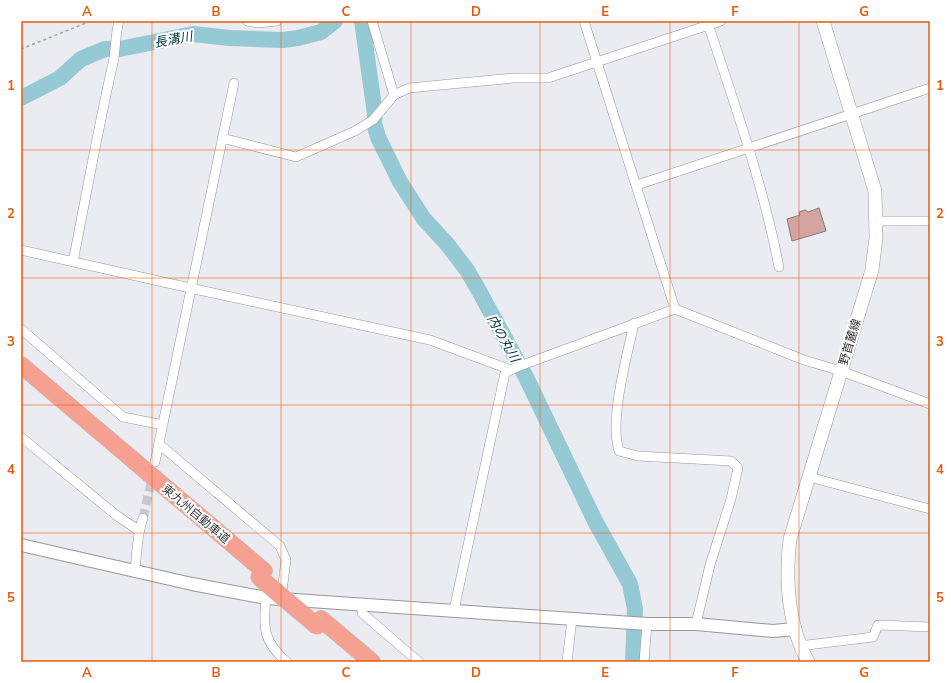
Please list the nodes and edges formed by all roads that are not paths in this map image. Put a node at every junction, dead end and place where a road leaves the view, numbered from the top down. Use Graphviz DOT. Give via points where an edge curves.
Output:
graph roads {
  1 [pos="119,21"];
  2 [pos="246,21"];
  3 [pos="277,21"];
  4 [pos="372,21"];
  5 [pos="584,21"];
  6 [pos="721,21"];
  7 [pos="823,21"];
  8 [pos="707,23"];
  9 [pos="597,62"];
  10 [pos="234,83"];
  11 [pos="930,88"];
  12 [pos="394,95"];
  13 [pos="852,114"];
  14 [pos="222,138"];
  15 [pos="748,148"];
  16 [pos="637,185"];
  17 [pos="876,221"];
  18 [pos="930,221"];
  19 [pos="21,250"];
  20 [pos="73,262"];
  21 [pos="779,267"];
  22 [pos="190,288"];
  23 [pos="675,309"];
  24 [pos="634,323"];
  25 [pos="21,329"];
  26 [pos="21,365"];
  27 [pos="511,370"];
  28 [pos="841,371"];
  29 [pos="21,375"];
  30 [pos="930,404"];
  31 [pos="163,425"];
  32 [pos="21,437"];
  33 [pos="159,444"];
  34 [pos="155,462"];
  35 [pos="809,477"];
  36 [pos="930,509"];
  37 [pos="143,518"];
  38 [pos="138,530"];
  39 [pos="21,545"];
  40 [pos="135,570"];
  41 [pos="261,574"];
  42 [pos="266,598"];
  43 [pos="281,600"];
  44 [pos="362,605"];
  45 [pos="454,610"];
  46 [pos="572,619"];
  47 [pos="319,623"];
  48 [pos="647,624"];
  49 [pos="696,624"];
  50 [pos="930,627"];
  51 [pos="795,629"];
  52 [pos="799,646"];
  53 [pos="287,662"];
  54 [pos="357,662"];
  55 [pos="372,662"];
  56 [pos="419,662"];
  57 [pos="567,662"];
  58 [pos="644,662"];
  59 [pos="808,662"];
  1 -- 20 [label="street"];
  2 -- 3 [label="street"];
  4 -- 12 [label="street"];
  5 -- 9 [label="street"];
  6 -- 8 [label="street"];
  7 -- 13 [label="main road, 野首麓線"];
  8 -- 9 [label="street"];
  8 -- 15 [label="street"];
  9 -- 12 [label="street" via="548,78 514,78 409,88"];
  9 -- 16 [label="street"];
  10 -- 14 [label="street"];
  11 -- 13 [label="street"];
  12 -- 14 [label="street" via="373,120 296,158"];
  13 -- 15 [label="street"];
  13 -- 17 [label="main road, 野首麓線" via="875,191"];
  14 -- 22 [label="street"];
  15 -- 16 [label="street"];
  15 -- 21 [label="street"];
  16 -- 23 [label="street"];
  17 -- 18 [label="street"];
  17 -- 28 [label="main road, 野首麓線" via="872,270"];
  19 -- 20 [label="street"];
  20 -- 22 [label="street"];
  22 -- 27 [label="street" via="430,340"];
  22 -- 31 [label="street"];
  23 -- 24 [label="street"];
  23 -- 28 [label="street" via="804,360"];
  24 -- 27 [label="street"];
  24 -- 49 [label="street" via="618,405 616,441 619,451 638,456 732,461 738,468"];
  25 -- 31 [label="street" via="123,417"];
  26 -- 41 [label="highway, 東九州自動車道"];
  27 -- 45 [label="street" via="505,374"];
  28 -- 30 [label="street"];
  28 -- 35 [label="main road, 野首麓線"];
  29 -- 41 [label="highway, 東九州自動車道"];
  31 -- 33 [label="street"];
  32 -- 38 [label="street"];
  33 -- 34 [label="street"];
  33 -- 43 [label="street" via="280,546 286,560"];
  35 -- 36 [label="street"];
  35 -- 51 [label="main road, 野首麓線" via="790,539 787,564"];
  37 -- 38 [label="street"];
  38 -- 40 [label="street"];
  39 -- 40 [label="street"];
  40 -- 42 [label="street"];
  41 -- 47 [label="highway, 東九州自動車道"];
  42 -- 43 [label="street"];
  42 -- 53 [label="street" via="265,633 270,644"];
  43 -- 44 [label="street"];
  44 -- 45 [label="street"];
  44 -- 56 [label="street" via="362,613"];
  45 -- 46 [label="street"];
  46 -- 48 [label="street"];
  46 -- 57 [label="street"];
  47 -- 54 [label="highway, 東九州自動車道"];
  47 -- 55 [label="highway, 東九州自動車道"];
  48 -- 49 [label="street"];
  48 -- 58 [label="street"];
  49 -- 51 [label="street" via="773,631"];
  50 -- 52 [label="street" via="878,625 873,637"];
  51 -- 52 [label="main road, 野首麓線"];
  52 -- 59 [label="main road, 野首麓線"];
}
